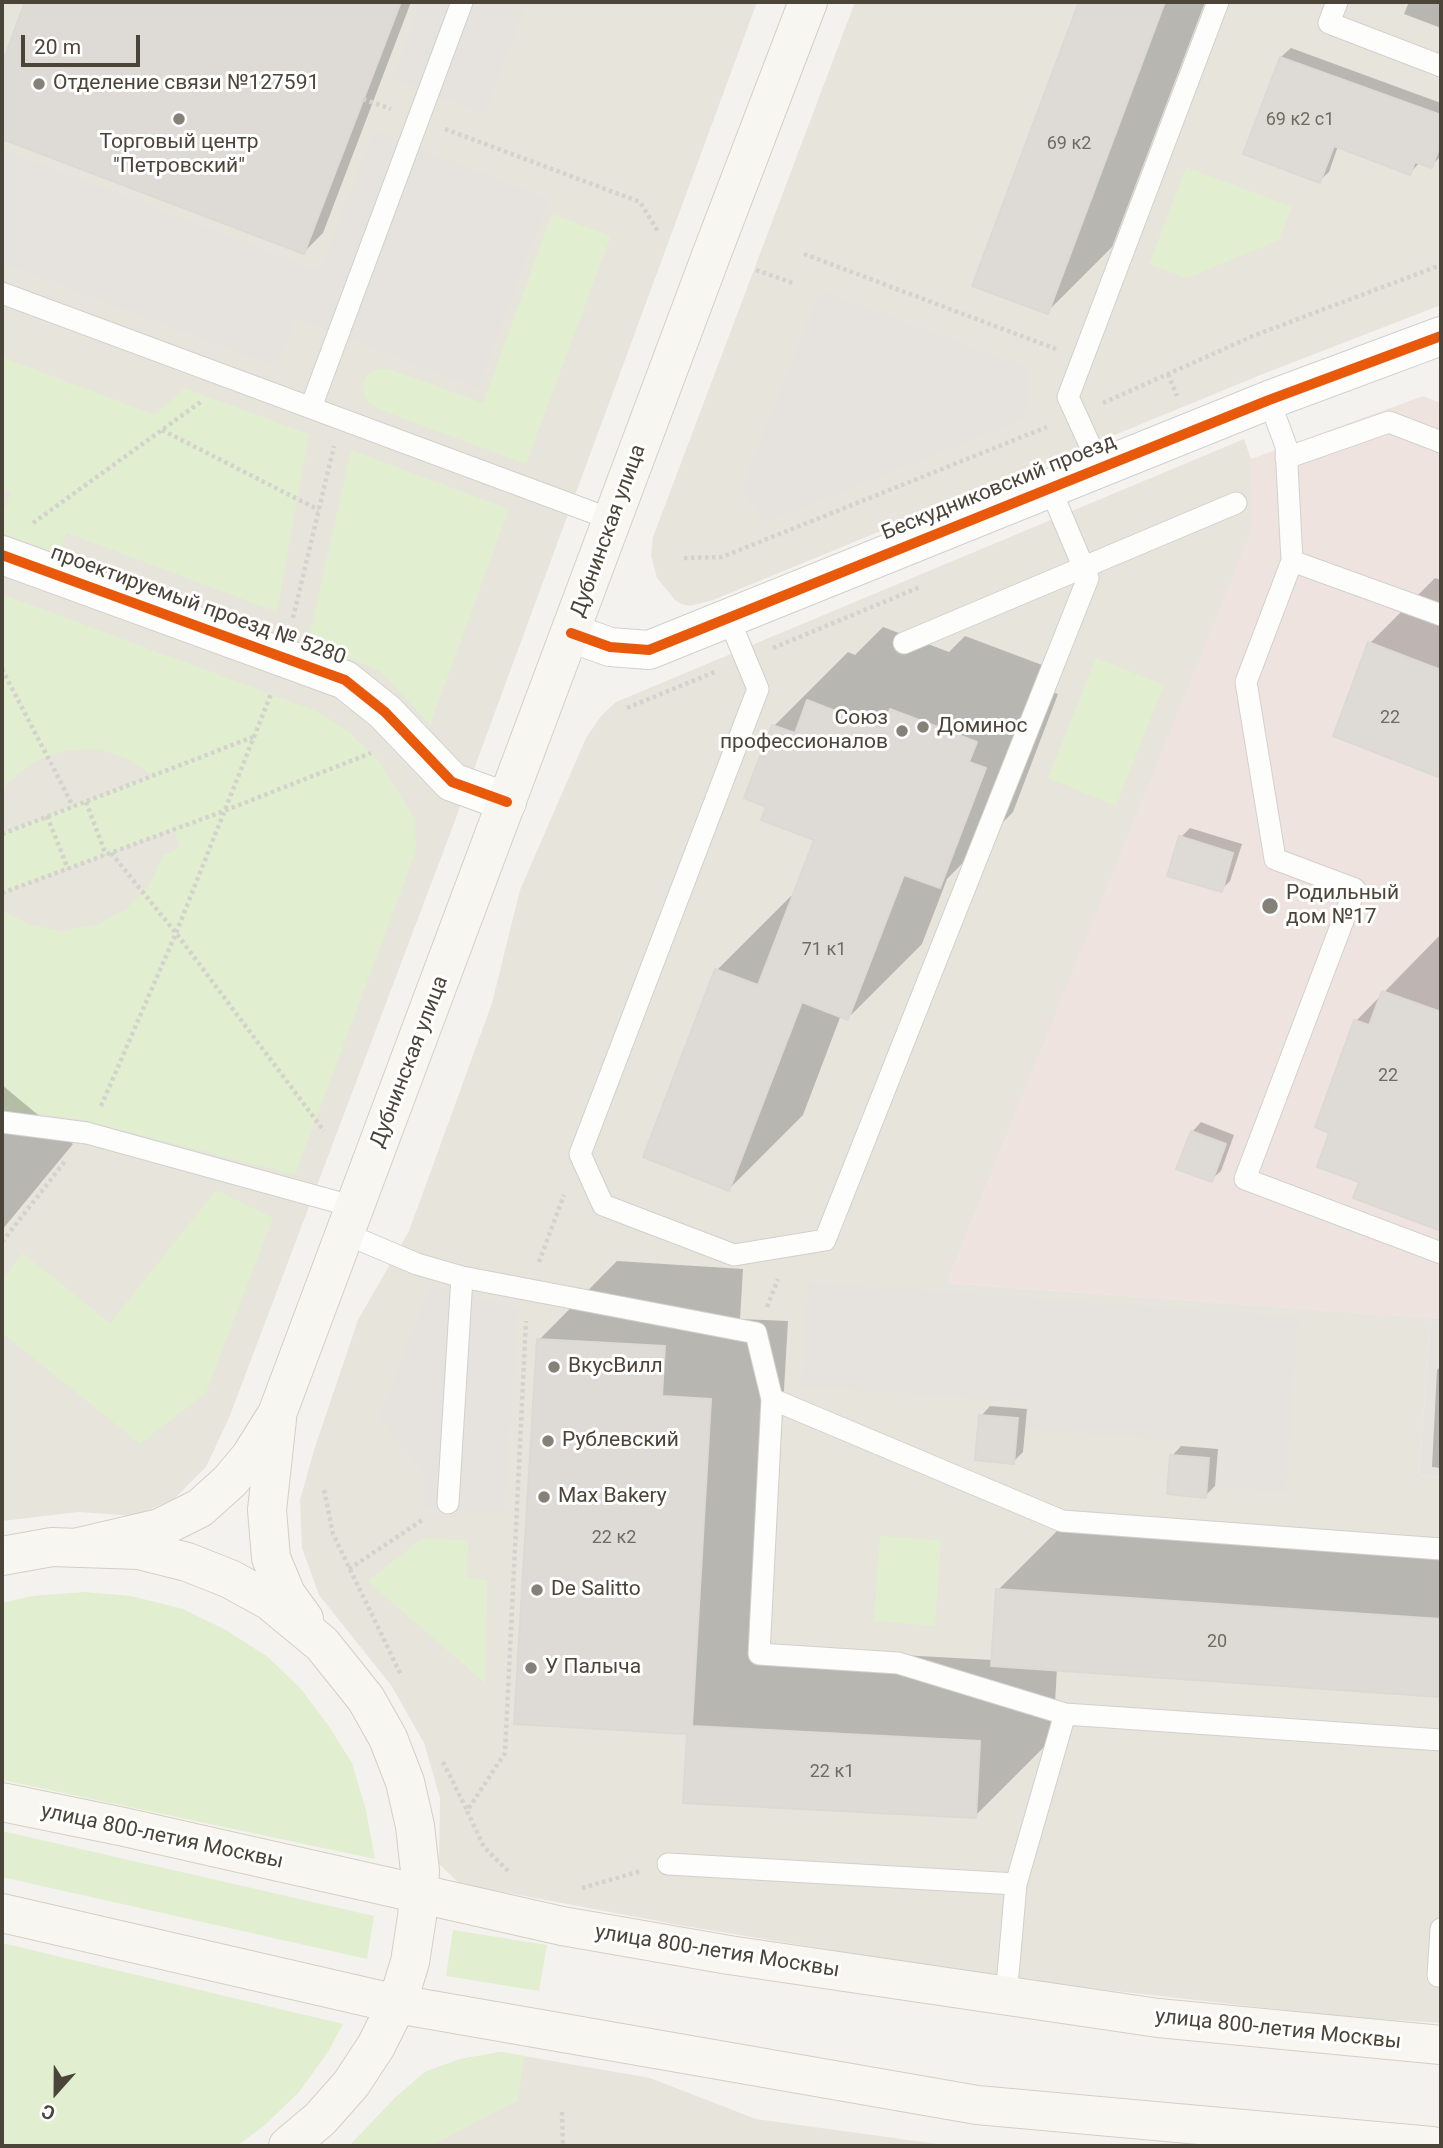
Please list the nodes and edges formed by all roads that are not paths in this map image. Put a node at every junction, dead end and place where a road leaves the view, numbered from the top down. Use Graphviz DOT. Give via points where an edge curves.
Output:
graph roads {
  1 [pos="462,2"];
  2 [pos="808,2"];
  3 [pos="1218,2"];
  4 [pos="1337,2"];
  5 [pos="1441,66"];
  6 [pos="2,293"];
  7 [pos="1441,336"];
  8 [pos="1269,400"];
  9 [pos="311,407"];
  10 [pos="1441,442"];
  11 [pos="1286,458"];
  12 [pos="1100,467"];
  13 [pos="1050,488"];
  14 [pos="1236,503"];
  15 [pos="613,520"];
  16 [pos="4,555"];
  17 [pos="1292,561"];
  18 [pos="1083,568"];
  19 [pos="1441,615"];
  20 [pos="729,619"];
  21 [pos="571,633"];
  22 [pos="904,643"];
  23 [pos="507,802"];
  24 [pos="2,1122"];
  25 [pos="350,1220"];
  26 [pos="1441,1253"];
  27 [pos="462,1277"];
  28 [pos="772,1399"];
  29 [pos="277,1414"];
  30 [pos="448,1503"];
  31 [pos="79,1547"];
  32 [pos="1441,1549"];
  33 [pos="2,1556"];
  34 [pos="322,1644"];
  35 [pos="1065,1714"];
  36 [pos="1441,1740"];
  37 [pos="2,1802"];
  38 [pos="668,1864"];
  39 [pos="1016,1884"];
  40 [pos="419,1895"];
  41 [pos="2,1913"];
  42 [pos="1441,1929"];
  43 [pos="1438,1976"];
  44 [pos="1006,1997"];
  45 [pos="397,2004"];
  46 [pos="1441,2045"];
  47 [pos="288,2146"];
  48 [pos="1432,2146"];
  1 -- 9 [label="lane"];
  2 -- 15 [label="main road, Дубнинская улица"];
  3 -- 12 [label="lane" via="1069,397"];
  4 -- 5 [label="lane" via="1329,23"];
  6 -- 9 [label="lane"];
  7 -- 8 [label="street, Бескудниковский проезд"];
  8 -- 11 [label="lane"];
  8 -- 12 [label="street, Бескудниковский проезд"];
  9 -- 15 [label="lane"];
  10 -- 11 [label="lane" via="1389,422"];
  11 -- 17 [label="lane"];
  12 -- 13 [label="street, Бескудниковский проезд"];
  13 -- 18 [label="lane"];
  13 -- 20 [label="street, Бескудниковский проезд"];
  14 -- 18 [label="lane"];
  15 -- 21 [label="main road, Дубнинская улица"];
  16 -- 23 [label="street, проектируемый проезд № 5280" via="345,680 386,712 452,782"];
  17 -- 19 [label="lane"];
  17 -- 26 [label="lane" via="1246,682 1275,859 1355,889 1245,1179"];
  18 -- 20 [label="lane" via="1088,578 825,1240 734,1255 603,1205 580,1154 758,690"];
  18 -- 22 [label="lane"];
  20 -- 21 [label="street, Бескудниковский проезд" via="649,650 610,647"];
  21 -- 23 [label="main road, Дубнинская улица"];
  23 -- 25 [label="main road, Дубнинская улица"];
  24 -- 25 [label="lane" via="87,1133"];
  25 -- 27 [label="lane" via="417,1264"];
  25 -- 29 [label="main road, Дубнинская улица"];
  27 -- 28 [label="lane" via="756,1334"];
  27 -- 30 [label="lane"];
  28 -- 32 [label="lane" via="1062,1521"];
  28 -- 35 [label="lane" via="759,1654 898,1663"];
  29 -- 31 [label="main road, Дубнинская улица" via="250,1457 200,1508 160,1528"];
  29 -- 34 [label="main road, Дубнинская улица" via="267,1510 271,1558 286,1594"];
  31 -- 33 [label="main road"];
  31 -- 34 [label="main road" via="139,1550 230,1579 270,1601"];
  34 -- 40 [label="main road" via="366,1699 392,1749 415,1826"];
  35 -- 36 [label="lane"];
  35 -- 39 [label="lane"];
  37 -- 40 [label="main road, улица 800-летия Москвы"];
  38 -- 39 [label="lane"];
  39 -- 44 [label="lane"];
  40 -- 44 [label="main road, улица 800-летия Москвы" via="562,1926"];
  40 -- 45 [label="main road" via="410,1962"];
  41 -- 45 [label="main road"];
  42 -- 43 [label="lane"];
  44 -- 46 [label="main road, улица 800-летия Москвы" via="1158,2018"];
  45 -- 47 [label="main road" via="351,2084"];
  45 -- 48 [label="main road" via="976,2105"];
}
